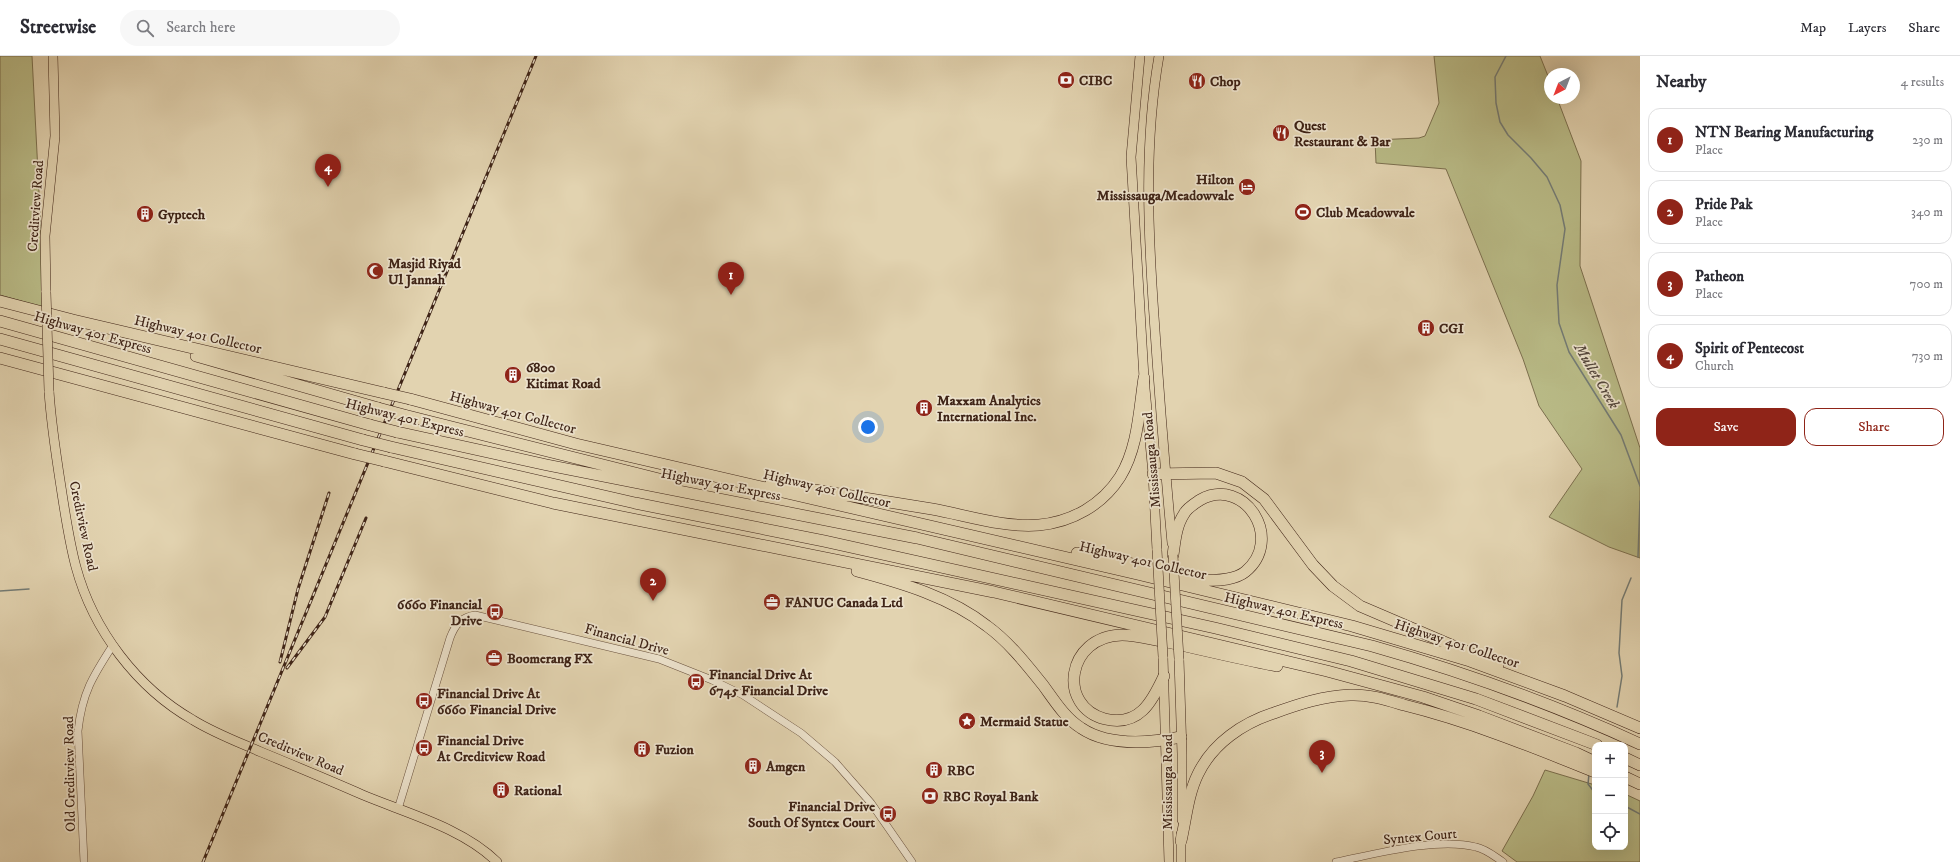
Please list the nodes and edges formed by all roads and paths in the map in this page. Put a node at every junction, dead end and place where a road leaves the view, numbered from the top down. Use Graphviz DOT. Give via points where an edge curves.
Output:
graph roads {
  1 [pos="53,56"];
  2 [pos="1140,56"];
  3 [pos="1159,56"];
  4 [pos="0,301"];
  5 [pos="73,320"];
  6 [pos="0,321"];
  7 [pos="0,338"];
  8 [pos="0,358"];
  9 [pos="1144,378"];
  10 [pos="576,444"];
  11 [pos="1166,473"];
  12 [pos="1153,474"];
  13 [pos="788,512"];
  14 [pos="971,537"];
  15 [pos="748,543"];
  16 [pos="1173,555"];
  17 [pos="114,645"];
  18 [pos="1164,676"];
  19 [pos="1395,690"];
  20 [pos="1566,696"];
  21 [pos="1640,728"];
  22 [pos="1181,737"];
  23 [pos="1166,740"];
  24 [pos="1592,743"];
  25 [pos="1640,744"];
  26 [pos="1628,759"];
  27 [pos="1592,761"];
  28 [pos="1640,765"];
  29 [pos="1592,771"];
  30 [pos="1627,778"];
  31 [pos="1640,784"];
  32 [pos="1628,786"];
  33 [pos="1640,792"];
  34 [pos="398,809"];
  35 [pos="1181,841"];
  36 [pos="84,862"];
  37 [pos="496,862"];
  38 [pos="912,862"];
  39 [pos="1169,862"];
  40 [pos="1181,862"];
  41 [pos="1336,862"];
  42 [pos="1502,862"];
  1 -- 17 [label="main road, Creditview Road, bridge" via="55,136 45,236 50,391 56,459 76,568 96,617"];
  2 -- 9 [label="main road, Mississauga Road" via="1131,157"];
  3 -- 11 [label="main road, Mississauga Road" via="1149,134 1149,205"];
  4 -- 5 [label="highway, Highway 401 Collector"];
  5 -- 10 [label="highway, Highway 401 Collector, bridge" via="410,399"];
  5 -- 13 [label="highway, bridge" via="404,415"];
  6 -- 13 [label="highway, Highway 401 Express, bridge" via="397,432 547,465"];
  7 -- 24 [label="highway, bridge" via="391,447 635,503 824,541 1215,628 1351,661 1476,699"];
  8 -- 15 [label="highway, bridge" via="355,454 553,503"];
  9 -- 10 [label="highway" via="1134,442 1120,477 1103,497 1082,512 1039,525 999,522 763,481"];
  9 -- 12 [label="main road, Mississauga Road"];
  10 -- 14 [label="highway, Highway 401 Collector"];
  11 -- 12 [label="highway"];
  11 -- 16 [label="main road, Mississauga Road"];
  11 -- 20 [label="highway" via="1216,472 1242,482 1264,499 1313,565 1333,586 1360,606"];
  12 -- 18 [label="main road, Mississauga Road, bridge"];
  13 -- 25 [label="highway, Highway 401 Express" via="917,538 1372,646 1434,663 1541,702"];
  14 -- 16 [label="highway" via="1082,554 1208,580 1227,579 1244,572 1256,560 1261,545 1261,527 1252,510 1239,499 1223,494 1206,497 1193,504 1184,514 1177,530"];
  14 -- 20 [label="highway, Highway 401 Collector" via="1352,626 1470,662"];
  15 -- 19 [label="highway" via="994,592 1327,671"];
  15 -- 23 [label="highway" via="882,578 954,605 973,615 1002,638 1062,711 1081,728 1101,738 1120,741"];
  16 -- 22 [label="main road, Mississauga Road, bridge"];
  17 -- 34 [label="main road, Creditview Road" via="132,670 154,692 192,720 223,736"];
  17 -- 36 [label="street, Old Creditview Road" via="92,679 80,711 78,731"];
  18 -- 19 [label="highway" via="1147,707 1136,716 1121,721 1104,719 1090,712 1080,701 1074,685 1076,662 1087,648 1105,638 1122,635 1183,645"];
  18 -- 23 [label="main road, Mississauga Road"];
  19 -- 27 [label="highway" via="1479,716"];
  20 -- 21 [label="highway, Highway 401 Collector"];
  22 -- 23 [label="highway"];
  22 -- 35 [label="main road, Mississauga Road"];
  23 -- 39 [label="main road, Mississauga Road"];
  26 -- 28 [label="highway"];
  29 -- 35 [label="highway" via="1426,710 1352,694 1330,696 1259,718 1239,728 1222,741 1198,774"];
  30 -- 31 [label="highway"];
  32 -- 33 [label="highway"];
  34 -- 37 [label="main road, Creditview Road" via="462,837"];
  34 -- 38 [label="street, Financial Drive" via="450,638 458,622 475,615 658,659 700,674 743,695 801,733 840,767 871,803"];
  35 -- 40 [label="main road, Mississauga Road"];
  41 -- 42 [label="street, Syntex Court" via="1403,848 1452,844 1476,847"];
}
